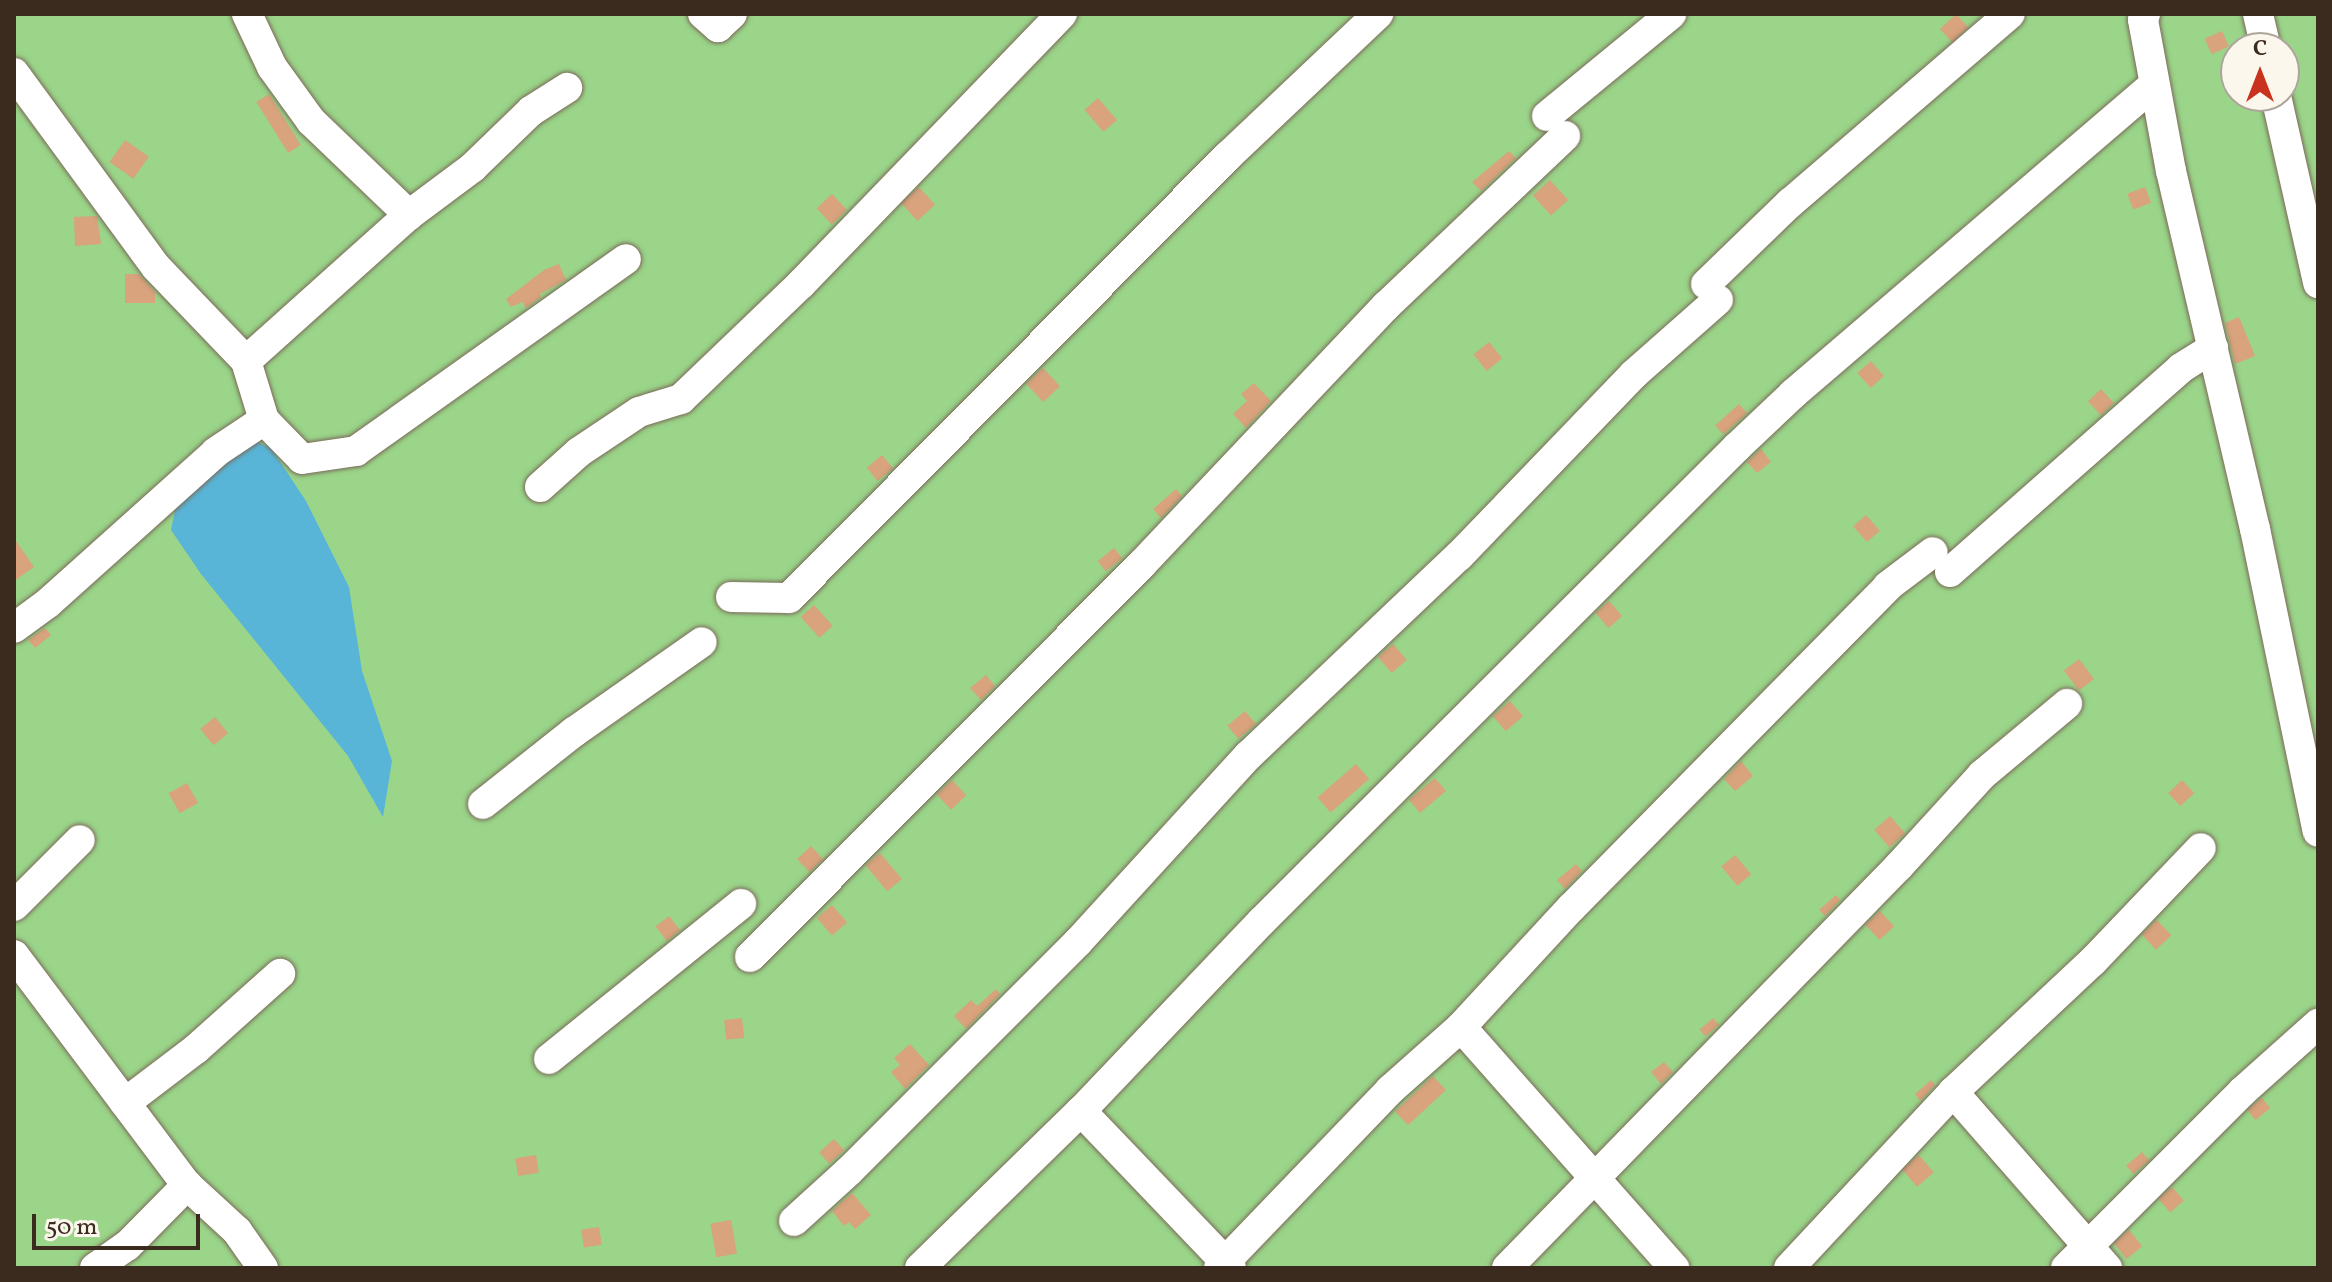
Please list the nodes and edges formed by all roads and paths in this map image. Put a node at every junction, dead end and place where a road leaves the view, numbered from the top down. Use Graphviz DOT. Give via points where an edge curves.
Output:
graph roads {
  1 [pos="247,14"];
  2 [pos="703,14"];
  3 [pos="732,14"];
  4 [pos="1062,14"];
  5 [pos="1378,14"];
  6 [pos="1671,14"];
  7 [pos="2010,14"];
  8 [pos="2145,14"];
  9 [pos="14,73"];
  10 [pos="2154,85"];
  11 [pos="567,88"];
  12 [pos="2280,112"];
  13 [pos="409,215"];
  14 [pos="626,259"];
  15 [pos="2318,283"];
  16 [pos="2213,348"];
  17 [pos="246,361"];
  18 [pos="264,420"];
  19 [pos="540,487"];
  20 [pos="731,597"];
  21 [pos="14,628"];
  22 [pos="702,642"];
  23 [pos="2067,704"];
  24 [pos="483,804"];
  25 [pos="2318,832"];
  26 [pos="80,840"];
  27 [pos="2201,848"];
  28 [pos="741,904"];
  29 [pos="14,906"];
  30 [pos="14,955"];
  31 [pos="750,957"];
  32 [pos="280,974"];
  33 [pos="2318,1024"];
  34 [pos="1461,1027"];
  35 [pos="549,1059"];
  36 [pos="1953,1092"];
  37 [pos="125,1103"];
  38 [pos="1081,1111"];
  39 [pos="1596,1179"];
  40 [pos="187,1185"];
  41 [pos="794,1221"];
  42 [pos="2098,1257"];
  43 [pos="1225,1266"];
  44 [pos="95,1268"];
  45 [pos="263,1268"];
  46 [pos="920,1268"];
  47 [pos="1507,1268"];
  48 [pos="1674,1268"];
  49 [pos="1789,1268"];
  50 [pos="2066,1268"];
  1 -- 13 [label="lane" via="272,67 311,121"];
  2 -- 3 [label="lane" via="718,27"];
  4 -- 19 [label="lane" via="801,284 681,399 639,412 579,452"];
  5 -- 20 [label="lane" via="1228,156 789,598"];
  6 -- 31 [label="lane" via="1556,126 1142,564"];
  7 -- 41 [label="lane" via="1790,203 1459,556 1249,755 1078,942"];
  8 -- 10 [label="lane"];
  9 -- 17 [label="lane" via="156,267"];
  10 -- 16 [label="lane"];
  10 -- 38 [label="lane" via="1737,447 1262,921"];
  11 -- 13 [label="lane" via="531,111 472,168"];
  12 -- 15 [label="lane"];
  13 -- 17 [label="lane"];
  14 -- 18 [label="lane" via="356,451 302,459"];
  16 -- 25 [label="lane"];
  16 -- 34 [label="lane" via="2181,368 1941,562 1888,586"];
  17 -- 18 [label="lane"];
  18 -- 21 [label="lane" via="216,452"];
  22 -- 24 [label="lane"];
  23 -- 39 [label="lane" via="1982,775"];
  26 -- 29 [label="lane"];
  27 -- 36 [label="lane" via="2093,961"];
  28 -- 35 [label="lane"];
  30 -- 37 [label="lane"];
  32 -- 37 [label="lane"];
  33 -- 42 [label="lane" via="2243,1091"];
  34 -- 39 [label="lane"];
  34 -- 43 [label="lane" via="1390,1090"];
  36 -- 42 [label="lane"];
  36 -- 49 [label="lane"];
  37 -- 40 [label="lane"];
  38 -- 43 [label="lane"];
  38 -- 46 [label="lane"];
  39 -- 47 [label="lane"];
  39 -- 48 [label="lane"];
  40 -- 44 [label="lane" via="127,1246"];
  40 -- 45 [label="lane" via="237,1231"];
  42 -- 50 [label="lane"];
}
